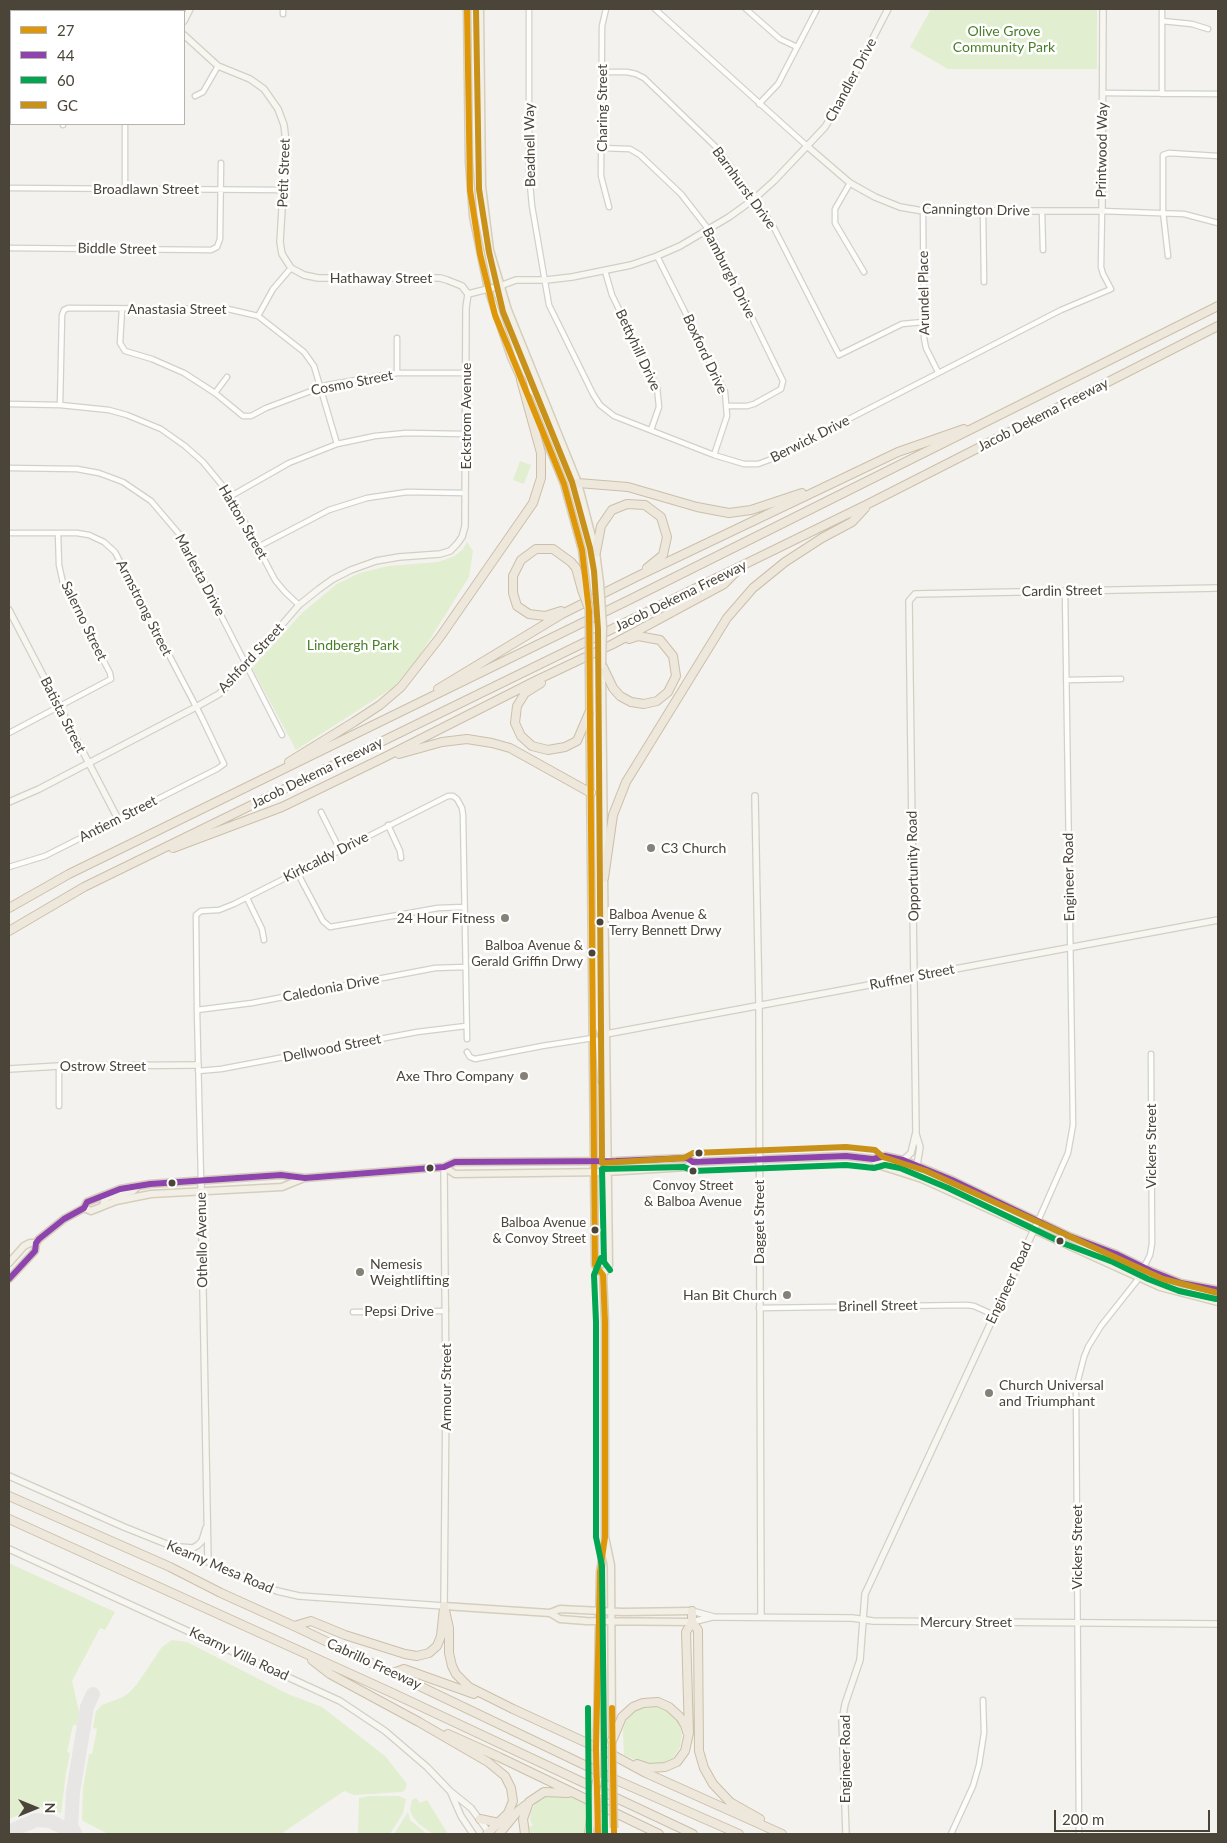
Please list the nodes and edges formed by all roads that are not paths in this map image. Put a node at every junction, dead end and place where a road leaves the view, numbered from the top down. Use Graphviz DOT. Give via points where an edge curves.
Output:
graph roads {
  1 [pos="467,9"];
  2 [pos="480,9"];
  3 [pos="528,9"];
  4 [pos="606,9"];
  5 [pos="655,9"];
  6 [pos="746,9"];
  7 [pos="817,9"];
  8 [pos="888,9"];
  9 [pos="1103,9"];
  10 [pos="1162,9"];
  11 [pos="1162,21"];
  12 [pos="1208,29"];
  13 [pos="185,36"];
  14 [pos="798,47"];
  15 [pos="218,66"];
  16 [pos="602,72"];
  17 [pos="1103,92"];
  18 [pos="1162,94"];
  19 [pos="1218,94"];
  20 [pos="195,96"];
  21 [pos="759,104"];
  22 [pos="125,125"];
  23 [pos="807,146"];
  24 [pos="601,148"];
  25 [pos="1218,156"];
  26 [pos="221,163"];
  27 [pos="850,183"];
  28 [pos="9,188"];
  29 [pos="125,189"];
  30 [pos="221,189"];
  31 [pos="284,190"];
  32 [pos="754,199"];
  33 [pos="609,207"];
  34 [pos="923,211"];
  35 [pos="983,211"];
  36 [pos="1042,211"];
  37 [pos="1102,211"];
  38 [pos="1163,212"];
  39 [pos="1218,222"];
  40 [pos="709,230"];
  41 [pos="9,248"];
  42 [pos="1043,250"];
  43 [pos="657,256"];
  44 [pos="1168,256"];
  45 [pos="290,268"];
  46 [pos="605,271"];
  47 [pos="864,272"];
  48 [pos="546,280"];
  49 [pos="984,282"];
  50 [pos="500,286"];
  51 [pos="488,289"];
  52 [pos="1111,289"];
  53 [pos="468,294"];
  54 [pos="1218,306"];
  55 [pos="122,309"];
  56 [pos="258,316"];
  57 [pos="923,322"];
  58 [pos="1218,326"];
  59 [pos="398,338"];
  60 [pos="938,372"];
  61 [pos="396,373"];
  62 [pos="466,373"];
  63 [pos="227,377"];
  64 [pos="521,380"];
  65 [pos="320,387"];
  66 [pos="215,393"];
  67 [pos="9,404"];
  68 [pos="60,405"];
  69 [pos="728,406"];
  70 [pos="994,418"];
  71 [pos="651,430"];
  72 [pos="466,434"];
  73 [pos="337,444"];
  74 [pos="714,455"];
  75 [pos="9,468"];
  76 [pos="841,478"];
  77 [pos="578,483"];
  78 [pos="465,493"];
  79 [pos="231,496"];
  80 [pos="868,504"];
  81 [pos="9,532"];
  82 [pos="58,533"];
  83 [pos="462,537"];
  84 [pos="258,547"];
  85 [pos="596,552"];
  86 [pos="743,565"];
  87 [pos="638,576"];
  88 [pos="1218,588"];
  89 [pos="585,590"];
  90 [pos="1065,591"];
  91 [pos="909,601"];
  92 [pos="299,605"];
  93 [pos="584,606"];
  94 [pos="9,610"];
  95 [pos="613,644"];
  96 [pos="246,665"];
  97 [pos="602,665"];
  98 [pos="560,670"];
  99 [pos="1121,679"];
  100 [pos="1066,680"];
  101 [pos="59,707"];
  102 [pos="196,707"];
  103 [pos="589,713"];
  104 [pos="393,716"];
  105 [pos="9,733"];
  106 [pos="282,734"];
  107 [pos="385,757"];
  108 [pos="89,763"];
  109 [pos="224,764"];
  110 [pos="256,783"];
  111 [pos="591,792"];
  112 [pos="755,796"];
  113 [pos="9,802"];
  114 [pos="322,812"];
  115 [pos="118,819"];
  116 [pos="388,825"];
  117 [pos="340,850"];
  118 [pos="401,858"];
  119 [pos="129,864"];
  120 [pos="9,867"];
  121 [pos="298,872"];
  122 [pos="604,878"];
  123 [pos="247,898"];
  124 [pos="464,907"];
  125 [pos="9,908"];
  126 [pos="196,917"];
  127 [pos="1218,920"];
  128 [pos="9,931"];
  129 [pos="264,940"];
  130 [pos="1070,947"];
  131 [pos="593,951"];
  132 [pos="465,967"];
  133 [pos="914,977"];
  134 [pos="759,1006"];
  135 [pos="196,1010"];
  136 [pos="466,1026"];
  137 [pos="606,1034"];
  138 [pos="593,1038"];
  139 [pos="467,1039"];
  140 [pos="467,1052"];
  141 [pos="1151,1054"];
  142 [pos="60,1066"];
  143 [pos="198,1068"];
  144 [pos="9,1069"];
  145 [pos="607,1090"];
  146 [pos="59,1106"];
  147 [pos="916,1132"];
  148 [pos="873,1159"];
  149 [pos="759,1160"];
  150 [pos="903,1160"];
  151 [pos="593,1161"];
  152 [pos="607,1161"];
  153 [pos="693,1162"];
  154 [pos="878,1165"];
  155 [pos="917,1165"];
  156 [pos="444,1167"];
  157 [pos="593,1172"];
  158 [pos="607,1172"];
  159 [pos="305,1178"];
  160 [pos="201,1180"];
  161 [pos="139,1186"];
  162 [pos="202,1192"];
  163 [pos="103,1206"];
  164 [pos="84,1208"];
  165 [pos="1038,1221"];
  166 [pos="1034,1230"];
  167 [pos="36,1243"];
  168 [pos="1102,1260"];
  169 [pos="9,1263"];
  170 [pos="1144,1267"];
  171 [pos="603,1275"];
  172 [pos="1139,1278"];
  173 [pos="9,1279"];
  174 [pos="1181,1283"];
  175 [pos="1218,1290"];
  176 [pos="1218,1302"];
  177 [pos="759,1308"];
  178 [pos="446,1311"];
  179 [pos="353,1312"];
  180 [pos="994,1314"];
  181 [pos="9,1476"];
  182 [pos="9,1496"];
  183 [pos="208,1516"];
  184 [pos="9,1519"];
  185 [pos="606,1537"];
  186 [pos="169,1545"];
  187 [pos="9,1549"];
  188 [pos="208,1562"];
  189 [pos="444,1606"];
  190 [pos="600,1611"];
  191 [pos="612,1611"];
  192 [pos="692,1611"];
  193 [pos="550,1613"];
  194 [pos="714,1616"];
  195 [pos="761,1617"];
  196 [pos="863,1620"];
  197 [pos="599,1621"];
  198 [pos="612,1622"];
  199 [pos="692,1622"];
  200 [pos="1077,1622"];
  201 [pos="1218,1624"];
  202 [pos="294,1626"];
  203 [pos="303,1653"];
  204 [pos="393,1673"];
  205 [pos="983,1700"];
  206 [pos="513,1710"];
  207 [pos="419,1722"];
  208 [pos="612,1741"];
  209 [pos="688,1744"];
  210 [pos="611,1754"];
  211 [pos="597,1780"];
  212 [pos="450,1791"];
  213 [pos="574,1793"];
  214 [pos="530,1802"];
  215 [pos="594,1818"];
  216 [pos="480,1819"];
  217 [pos="499,1823"];
  218 [pos="614,1831"];
  219 [pos="473,1834"];
  220 [pos="489,1834"];
  221 [pos="499,1834"];
  222 [pos="525,1834"];
  223 [pos="589,1834"];
  224 [pos="598,1834"];
  225 [pos="660,1834"];
  226 [pos="693,1834"];
  227 [pos="739,1834"];
  228 [pos="783,1834"];
  229 [pos="846,1834"];
  230 [pos="951,1834"];
  231 [pos="1079,1834"];
  1 -- 51 [label="main road" via="470,190"];
  2 -- 50 [label="main road" via="482,186 490,250"];
  3 -- 48 [label="street, Beadnell Way" via="529,173"];
  4 -- 16 [label="street, Charing Street" via="602,26"];
  5 -- 21 [label="street, Cannington Drive"];
  6 -- 14 [label="street" via="780,40"];
  7 -- 14 [label="street"];
  8 -- 23 [label="street, Chandler Drive" via="839,104 825,127"];
  9 -- 17 [label="street, Printwood Way"];
  10 -- 11 [label="street"];
  11 -- 12 [label="street"];
  11 -- 18 [label="street"];
  13 -- 15 [label="street, Petit Street"];
  14 -- 21 [label="street" via="778,84"];
  15 -- 20 [label="street" via="203,92"];
  15 -- 31 [label="street, Petit Street" via="257,84 278,109 286,142"];
  16 -- 24 [label="street, Charing Street"];
  16 -- 32 [label="street, Barnhurst Drive" via="627,72 644,78 718,149"];
  17 -- 18 [label="street"];
  17 -- 37 [label="street, Printwood Way"];
  18 -- 19 [label="street"];
  21 -- 23 [label="street, Cannington Drive"];
  22 -- 29 [label="street"];
  23 -- 27 [label="street, Cannington Drive"];
  23 -- 32 [label="street, Chandler Drive"];
  24 -- 33 [label="street, Charing Street" via="602,176"];
  24 -- 40 [label="street, Bamburgh Drive" via="630,149 640,155 681,194"];
  25 -- 38 [label="street" via="1163,155"];
  26 -- 30 [label="street"];
  27 -- 34 [label="street, Cannington Drive" via="900,207"];
  27 -- 47 [label="street" via="835,209 834,223"];
  28 -- 29 [label="street, Broadlawn Street"];
  29 -- 30 [label="street, Broadlawn Street"];
  30 -- 31 [label="street, Broadlawn Street"];
  30 -- 41 [label="street, Biddle Street" via="220,239 217,247 211,250"];
  31 -- 45 [label="street, Petit Street" via="281,249"];
  32 -- 40 [label="street, Chandler Drive"];
  32 -- 57 [label="street, Barnhurst Drive" via="772,224 839,355 902,324"];
  34 -- 35 [label="street, Cannington Drive"];
  34 -- 57 [label="street, Arundel Place"];
  35 -- 36 [label="street, Cannington Drive"];
  35 -- 49 [label="street"];
  36 -- 37 [label="street, Cannington Drive"];
  36 -- 42 [label="street"];
  37 -- 38 [label="street, Cannington Drive"];
  37 -- 52 [label="street, Printwood Way" via="1101,267"];
  38 -- 39 [label="street, Cannington Drive"];
  38 -- 44 [label="street"];
  40 -- 43 [label="street, Chandler Drive"];
  40 -- 69 [label="street, Bamburgh Drive" via="783,381 781,389 754,404"];
  43 -- 46 [label="street, Chandler Drive"];
  43 -- 69 [label="street, Boxford Drive" via="725,392"];
  45 -- 53 [label="street, Hathaway Street" via="304,276 318,278 447,280 463,287"];
  45 -- 56 [label="street"];
  46 -- 48 [label="street, Chandler Drive"];
  46 -- 71 [label="street, Bettyhill Drive" via="612,295 657,387 659,407"];
  48 -- 50 [label="street, Chandler Drive" via="516,280"];
  48 -- 71 [label="street, Berwick Drive" via="549,305 593,394 614,416"];
  50 -- 51 [label="street, Chandler Drive"];
  50 -- 77 [label="main road"];
  51 -- 53 [label="street, Chandler Drive"];
  51 -- 64 [label="main road"];
  52 -- 60 [label="street, Berwick Drive" via="1061,310"];
  53 -- 62 [label="street, Eckstrom Avenue"];
  54 -- 70 [label="highway, Jacob Dekema Freeway"];
  55 -- 56 [label="street, Anastasia Street" via="228,309"];
  55 -- 66 [label="street" via="120,343 125,351 184,373"];
  55 -- 68 [label="street, Anastasia Street" via="64,310"];
  56 -- 65 [label="street, Anastasia Street" via="304,352 314,366"];
  57 -- 60 [label="street, Arundel Place" via="926,348"];
  58 -- 80 [label="highway, Jacob Dekema Freeway"];
  59 -- 61 [label="street"];
  60 -- 74 [label="street, Berwick Drive" via="769,460 744,464"];
  61 -- 62 [label="street, Cosmo Street"];
  61 -- 65 [label="street, Cosmo Street"];
  62 -- 72 [label="street, Eckstrom Avenue"];
  63 -- 66 [label="street"];
  64 -- 89 [label="main road" via="564,484 582,550"];
  64 -- 110 [label="highway" via="541,459 538,490 527,513 402,686 380,705"];
  65 -- 66 [label="street, Cosmo Street" via="252,416 244,416"];
  65 -- 73 [label="street, Anastasia Street"];
  67 -- 68 [label="street, Hatton Street"];
  68 -- 79 [label="street, Hatton Street" via="109,410 161,429 203,462"];
  69 -- 74 [label="street, Boxford Drive"];
  70 -- 76 [label="highway" via="898,452"];
  70 -- 104 [label="highway, Jacob Dekema Freeway"];
  71 -- 74 [label="street, Berwick Drive"];
  72 -- 73 [label="street" via="406,433"];
  72 -- 78 [label="street, Eckstrom Avenue"];
  73 -- 79 [label="street" via="289,463"];
  75 -- 96 [label="street, Marlesta Drive" via="77,469 99,473 123,482 151,501 180,535"];
  76 -- 77 [label="highway" via="735,513 697,507 628,487"];
  76 -- 87 [label="highway"];
  77 -- 85 [label="main road"];
  78 -- 83 [label="street, Eckstrom Avenue"];
  78 -- 84 [label="street" via="407,492 368,498 330,510"];
  79 -- 84 [label="street, Hatton Street"];
  80 -- 86 [label="highway, Jacob Dekema Freeway"];
  80 -- 122 [label="highway" via="852,522 785,562 754,587 727,618 626,782 613,815"];
  81 -- 82 [label="street, Armstrong Street"];
  82 -- 101 [label="street, Salerno Street" via="63,583 111,679"];
  82 -- 102 [label="street, Armstrong Street" via="89,535 115,552"];
  83 -- 92 [label="street, Ashford Street" via="454,548 440,554 386,559 351,570"];
  84 -- 92 [label="street, Hatton Street" via="275,580"];
  85 -- 87 [label="highway" via="601,526 612,510 627,504 645,505 661,517 667,537 663,555"];
  85 -- 97 [label="main road, bridge"];
  86 -- 95 [label="highway" via="724,584"];
  86 -- 119 [label="highway, Jacob Dekema Freeway"];
  87 -- 93 [label="highway"];
  88 -- 90 [label="street, Cardin Street"];
  89 -- 93 [label="highway, bridge"];
  89 -- 93 [label="highway" via="576,568 553,549 536,549 521,560 512,576 517,606 529,614 545,616"];
  90 -- 91 [label="street, Cardin Street" via="915,594"];
  90 -- 100 [label="street, Engineer Road"];
  91 -- 133 [label="street, Opportunity Road"];
  92 -- 96 [label="street, Ashford Street"];
  93 -- 103 [label="main road, bridge"];
  93 -- 104 [label="highway" via="562,614"];
  94 -- 101 [label="street, Batista Street"];
  95 -- 97 [label="highway" via="638,636 660,640 673,656 676,676 668,692 657,701 631,702 613,688"];
  95 -- 98 [label="highway"];
  96 -- 102 [label="street, Ashford Street" via="219,694"];
  96 -- 106 [label="street, Marlesta Drive"];
  97 -- 122 [label="main road"];
  98 -- 103 [label="highway" via="525,694 517,706 515,724 521,736 532,746 548,750 565,747 577,741"];
  98 -- 107 [label="highway"];
  99 -- 100 [label="street"];
  100 -- 130 [label="street, Engineer Road"];
  101 -- 105 [label="street"];
  101 -- 108 [label="street, Batista Street"];
  102 -- 108 [label="street, Ashford Street"];
  102 -- 109 [label="street, Armstrong Street"];
  103 -- 111 [label="main road"];
  104 -- 110 [label="highway, Jacob Dekema Freeway"];
  107 -- 111 [label="highway" via="442,742 466,739 492,743 510,748"];
  107 -- 119 [label="highway" via="282,807"];
  108 -- 113 [label="street, Ashford Street"];
  108 -- 115 [label="street, Batista Street"];
  109 -- 115 [label="street, Antiem Street"];
  110 -- 125 [label="highway, Jacob Dekema Freeway" via="69,874"];
  111 -- 131 [label="main road"];
  112 -- 134 [label="street, Dagget Street"];
  114 -- 117 [label="street"];
  115 -- 120 [label="street, Antiem Street" via="45,856"];
  116 -- 117 [label="street, Kirkcaldy Drive"];
  116 -- 118 [label="street"];
  116 -- 124 [label="street, Kirkcaldy Drive" via="443,797 458,799 462,808"];
  117 -- 121 [label="street, Kirkcaldy Drive"];
  119 -- 128 [label="highway, Jacob Dekema Freeway"];
  121 -- 123 [label="street, Kirkcaldy Drive"];
  121 -- 124 [label="street" via="323,921 330,927 438,908"];
  122 -- 137 [label="main road"];
  123 -- 126 [label="street, Kirkcaldy Drive" via="219,910 198,912"];
  123 -- 129 [label="street"];
  124 -- 132 [label="street"];
  126 -- 135 [label="street, Othello Avenue"];
  127 -- 130 [label="street, Ruffner Street"];
  130 -- 133 [label="street, Ruffner Street"];
  130 -- 165 [label="street, Engineer Road" via="1072,1136 1068,1153"];
  131 -- 137 [label="main road" via="598,970 599,1028 600,1033"];
  131 -- 138 [label="main road"];
  132 -- 135 [label="street, Caledonia Drive" via="435,968 252,1003"];
  132 -- 136 [label="street"];
  133 -- 134 [label="street, Ruffner Street"];
  133 -- 147 [label="street, Opportunity Road"];
  134 -- 137 [label="street, Ruffner Street"];
  134 -- 149 [label="street, Dagget Street"];
  135 -- 143 [label="street, Othello Avenue"];
  136 -- 139 [label="street"];
  136 -- 143 [label="street, Dellwood Street" via="230,1067"];
  137 -- 145 [label="main road"];
  138 -- 140 [label="street" via="475,1059"];
  138 -- 145 [label="main road" via="599,1043 601,1079"];
  138 -- 151 [label="main road"];
  141 -- 170 [label="street, Vickers Street" via="1152,1244"];
  142 -- 143 [label="street, Ostrow Street"];
  142 -- 144 [label="street, Ostrow Street"];
  142 -- 146 [label="street"];
  143 -- 160 [label="street, Othello Avenue"];
  145 -- 152 [label="main road"];
  147 -- 150 [label="street" via="911,1154"];
  147 -- 155 [label="street" via="920,1147"];
  148 -- 149 [label="main road" via="846,1156"];
  148 -- 150 [label="main road" via="885,1156"];
  148 -- 154 [label="main road"];
  149 -- 153 [label="main road"];
  149 -- 177 [label="street, Dagget Street"];
  150 -- 155 [label="main road"];
  151 -- 152 [label="main road"];
  151 -- 156 [label="main road" via="455,1162"];
  151 -- 157 [label="main road"];
  152 -- 153 [label="main road" via="686,1158"];
  152 -- 158 [label="main road"];
  153 -- 158 [label="main road" via="687,1167"];
  154 -- 155 [label="main road" via="882,1161 911,1170"];
  154 -- 166 [label="main road" via="922,1179"];
  155 -- 165 [label="main road"];
  156 -- 157 [label="main road" via="455,1174"];
  156 -- 159 [label="main road"];
  156 -- 178 [label="street, Armour Street"];
  157 -- 158 [label="main road"];
  157 -- 171 [label="main road" via="594,1265"];
  158 -- 171 [label="main road" via="609,1265"];
  159 -- 160 [label="main road" via="281,1175"];
  159 -- 162 [label="main road" via="282,1187"];
  160 -- 161 [label="main road"];
  160 -- 162 [label="street, Othello Avenue"];
  161 -- 163 [label="main road" via="108,1197"];
  161 -- 164 [label="main road" via="99,1196 87,1202"];
  162 -- 163 [label="main road" via="151,1194"];
  162 -- 183 [label="street, Othello Avenue"];
  163 -- 164 [label="main road" via="91,1211"];
  164 -- 167 [label="main road"];
  165 -- 166 [label="street, Engineer Road"];
  165 -- 170 [label="main road"];
  166 -- 168 [label="main road"];
  166 -- 180 [label="street, Engineer Road"];
  167 -- 169 [label="main road" via="24,1246"];
  167 -- 173 [label="main road" via="35,1251"];
  168 -- 170 [label="main road" via="1109,1258 1136,1270"];
  168 -- 172 [label="main road"];
  170 -- 174 [label="main road"];
  171 -- 185 [label="main road"];
  172 -- 174 [label="main road" via="1148,1276"];
  172 -- 176 [label="main road" via="1172,1291"];
  172 -- 200 [label="street, Vickers Street" via="1092,1340 1078,1379"];
  174 -- 175 [label="main road"];
  177 -- 180 [label="street, Brinell Street" via="967,1305"];
  177 -- 195 [label="street, Dagget Street"];
  178 -- 179 [label="street, Pepsi Drive"];
  178 -- 189 [label="street, Armour Street"];
  180 -- 196 [label="street, Engineer Road" via="865,1594"];
  181 -- 186 [label="street, Kearny Mesa Road"];
  182 -- 202 [label="highway, Cabrillo Freeway"];
  183 -- 186 [label="street" via="198,1545 187,1548"];
  183 -- 188 [label="street, Othello Avenue"];
  184 -- 203 [label="highway, Cabrillo Freeway"];
  185 -- 190 [label="main road" via="601,1564"];
  185 -- 191 [label="main road"];
  186 -- 188 [label="street, Kearny Mesa Road"];
  187 -- 212 [label="street, Kearny Villa Road" via="340,1701 385,1731"];
  188 -- 189 [label="street, Kearny Mesa Road" via="290,1594"];
  189 -- 193 [label="main road, Mercury Street"];
  189 -- 202 [label="highway" via="437,1646 418,1656 345,1635 311,1621"];
  189 -- 206 [label="highway" via="454,1671 469,1687"];
  190 -- 191 [label="main road, Mercury Street"];
  190 -- 193 [label="main road, Mercury Street" via="560,1609"];
  190 -- 197 [label="main road"];
  191 -- 192 [label="main road, Mercury Street"];
  191 -- 198 [label="main road"];
  192 -- 194 [label="street, Mercury Street"];
  192 -- 199 [label="highway"];
  193 -- 197 [label="main road, Mercury Street" via="560,1619"];
  194 -- 195 [label="street, Mercury Street"];
  194 -- 199 [label="street, Mercury Street"];
  195 -- 196 [label="street, Mercury Street"];
  196 -- 200 [label="street, Mercury Street"];
  196 -- 229 [label="street, Engineer Road" via="860,1660 842,1721"];
  197 -- 198 [label="main road, Mercury Street"];
  197 -- 211 [label="main road, bridge"];
  198 -- 199 [label="main road, Mercury Street"];
  198 -- 208 [label="main road"];
  199 -- 209 [label="highway" via="686,1632"];
  199 -- 228 [label="highway" via="698,1630 697,1732 704,1768 713,1784 730,1802"];
  200 -- 201 [label="street, Mercury Street"];
  200 -- 231 [label="street, Vickers Street"];
  202 -- 204 [label="highway, Cabrillo Freeway"];
  203 -- 207 [label="highway" via="330,1674"];
  203 -- 226 [label="highway, Cabrillo Freeway"];
  204 -- 206 [label="highway" via="404,1669"];
  204 -- 227 [label="highway, Cabrillo Freeway" via="616,1780"];
  205 -- 230 [label="street" via="984,1733 979,1765"];
  206 -- 210 [label="highway"];
  207 -- 213 [label="highway"];
  207 -- 217 [label="highway" via="488,1762 505,1776 511,1788 512,1801 508,1813"];
  208 -- 209 [label="highway" via="622,1718 633,1707 658,1702 680,1717 685,1725"];
  208 -- 218 [label="main road, bridge"];
  209 -- 210 [label="highway" via="677,1762 660,1768 649,1768"];
  210 -- 228 [label="highway"];
  211 -- 215 [label="highway, bridge"];
  212 -- 216 [label="street, Kearny Villa Road"];
  212 -- 219 [label="street, Kearny Villa Road"];
  213 -- 214 [label="highway" via="544,1792"];
  213 -- 225 [label="highway"];
  214 -- 221 [label="highway"];
  214 -- 222 [label="highway" via="523,1822"];
  215 -- 223 [label="highway"];
  215 -- 224 [label="main road"];
  216 -- 217 [label="highway"];
  216 -- 220 [label="street, Kearny Villa Road"];
  217 -- 220 [label="highway"];
}
